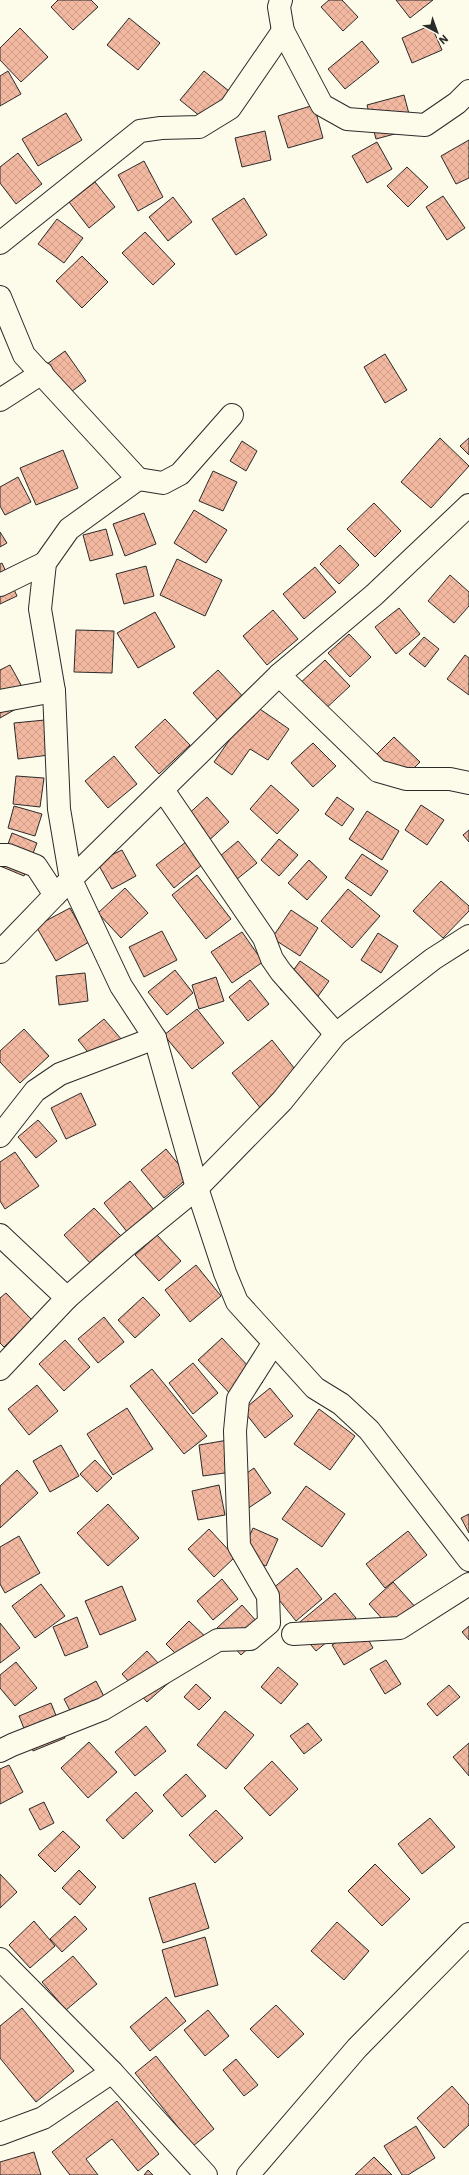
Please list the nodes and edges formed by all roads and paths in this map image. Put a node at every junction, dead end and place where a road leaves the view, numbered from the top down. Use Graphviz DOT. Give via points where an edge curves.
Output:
graph roads {
  1 [pos="282,0"];
  2 [pos="283,31"];
  3 [pos="469,91"];
  4 [pos="0,243"];
  5 [pos="0,297"];
  6 [pos="42,373"];
  7 [pos="0,400"];
  8 [pos="232,415"];
  9 [pos="138,479"];
  10 [pos="469,505"];
  11 [pos="45,563"];
  12 [pos="0,585"];
  13 [pos="279,675"];
  14 [pos="54,691"];
  15 [pos="0,702"];
  16 [pos="469,783"];
  17 [pos="163,790"];
  18 [pos="0,855"];
  19 [pos="71,880"];
  20 [pos="55,895"];
  21 [pos="469,936"];
  22 [pos="0,952"];
  23 [pos="336,1034"];
  24 [pos="154,1038"];
  25 [pos="0,1136"];
  26 [pos="197,1188"];
  27 [pos="0,1235"];
  28 [pos="67,1298"];
  29 [pos="273,1344"];
  30 [pos="0,1369"];
  31 [pos="469,1560"];
  32 [pos="469,1584"];
  33 [pos="293,1634"];
  34 [pos="0,1751"];
  35 [pos="469,1934"];
  36 [pos="0,1959"];
  37 [pos="112,2072"];
  38 [pos="0,2134"];
  39 [pos="206,2175"];
  40 [pos="248,2175"];
  1 -- 2 [label="street" via="279,7"];
  2 -- 3 [label="street" via="322,104 347,119 425,125 457,103"];
  2 -- 4 [label="street" via="230,108 199,127 140,131"];
  5 -- 6 [label="street" via="24,355"];
  6 -- 7 [label="street"];
  6 -- 9 [label="street"];
  8 -- 9 [label="street" via="180,474 163,483"];
  9 -- 11 [label="street" via="69,529"];
  10 -- 13 [label="street" via="374,595"];
  11 -- 12 [label="street"];
  11 -- 14 [label="street" via="40,608"];
  13 -- 16 [label="street" via="378,772 406,779 450,779"];
  13 -- 17 [label="street"];
  14 -- 15 [label="street"];
  14 -- 19 [label="street" via="59,809"];
  17 -- 19 [label="street"];
  17 -- 23 [label="street" via="264,938 272,959 281,972"];
  18 -- 20 [label="street" via="8,855 36,866"];
  19 -- 20 [label="street"];
  19 -- 24 [label="street" via="121,986"];
  20 -- 22 [label="street"];
  21 -- 23 [label="street" via="433,959"];
  23 -- 26 [label="street" via="282,1101"];
  24 -- 25 [label="street" via="60,1074 35,1092"];
  24 -- 26 [label="street"];
  26 -- 28 [label="street"];
  26 -- 29 [label="street" via="237,1302"];
  27 -- 28 [label="street"];
  28 -- 30 [label="street"];
  29 -- 31 [label="street" via="315,1388 341,1404 369,1430"];
  29 -- 34 [label="street" via="238,1399 235,1431 239,1546 268,1596 269,1623 250,1639 218,1640 104,1710"];
  32 -- 33 [label="street" via="400,1628"];
  35 -- 40 [label="street" via="357,2048"];
  36 -- 37 [label="street"];
  37 -- 38 [label="street" via="43,2118"];
  37 -- 39 [label="street"];
}
